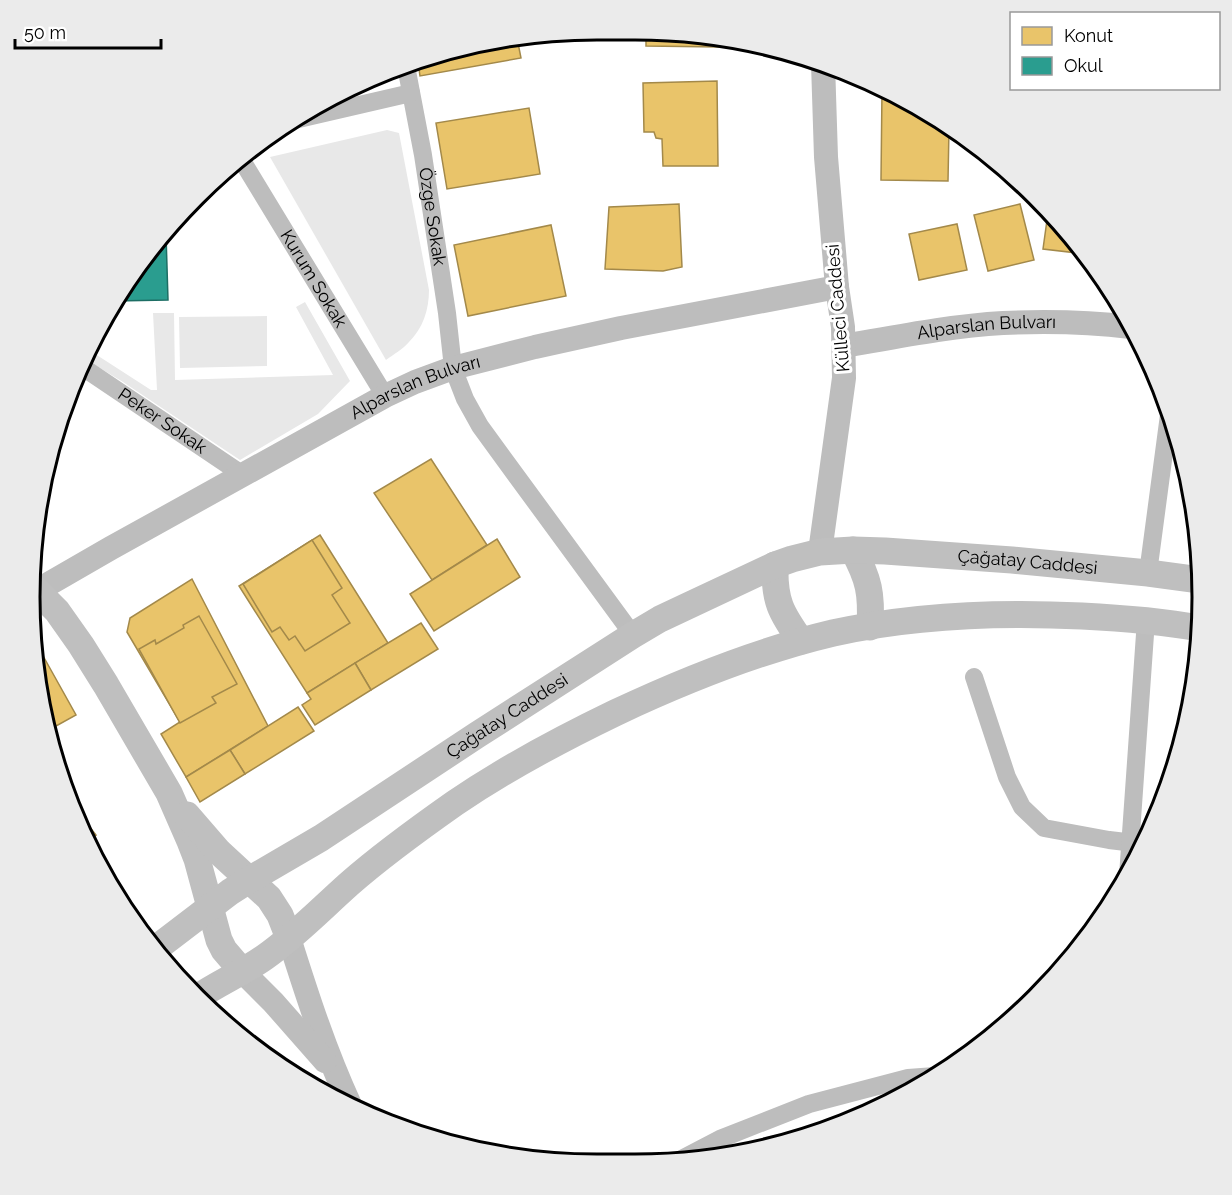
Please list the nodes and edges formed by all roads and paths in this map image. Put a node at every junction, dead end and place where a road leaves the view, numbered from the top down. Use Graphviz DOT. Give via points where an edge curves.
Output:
graph roads {
  1 [pos="407,74"];
  2 [pos="823,74"];
  3 [pos="411,93"];
  4 [pos="321,114"];
  5 [pos="245,166"];
  6 [pos="837,287"];
  7 [pos="1121,326"];
  8 [pos="844,346"];
  9 [pos="453,368"];
  10 [pos="89,371"];
  11 [pos="384,396"];
  12 [pos="1167,433"];
  13 [pos="243,475"];
  14 [pos="853,550"];
  15 [pos="820,552"];
  16 [pos="775,565"];
  17 [pos="1148,573"];
  18 [pos="1191,579"];
  19 [pos="41,586"];
  20 [pos="40,596"];
  21 [pos="1146,620"];
  22 [pos="870,627"];
  23 [pos="1190,627"];
  24 [pos="633,635"];
  25 [pos="801,641"];
  26 [pos="974,677"];
  27 [pos="169,793"];
  28 [pos="1137,837"];
  29 [pos="1135,843"];
  30 [pos="249,880"];
  31 [pos="210,908"];
  32 [pos="289,938"];
  33 [pos="162,944"];
  34 [pos="242,970"];
  35 [pos="205,992"];
  36 [pos="334,1072"];
  37 [pos="917,1077"];
  38 [pos="344,1094"];
  39 [pos="697,1151"];
  1 -- 3 [label="street, Özge Sokak"];
  2 -- 6 [label="street, Külleci Caddesi"];
  3 -- 4 [label="street"];
  3 -- 9 [label="street, Özge Sokak"];
  5 -- 11 [label="street, Kurum Sokak"];
  6 -- 8 [label="street, Külleci Caddesi"];
  6 -- 9 [label="street, Alparslan Bulvarı" via="621,328"];
  7 -- 8 [label="street, Alparslan Bulvarı" via="1001,323"];
  8 -- 15 [label="street, Külleci Caddesi" via="841,406"];
  9 -- 11 [label="street, Alparslan Bulvarı"];
  9 -- 24 [label="street, Özge Sokak" via="480,426"];
  10 -- 13 [label="street, Peker Sokak"];
  11 -- 13 [label="street, Alparslan Bulvarı"];
  12 -- 17 [label="street"];
  13 -- 19 [label="street, Alparslan Bulvarı"];
  14 -- 15 [label="main road, Çağatay Caddesi"];
  14 -- 17 [label="main road, Çağatay Caddesi"];
  14 -- 22 [label="main road" via="868,585"];
  15 -- 16 [label="main road, Çağatay Caddesi"];
  16 -- 24 [label="main road, Çağatay Caddesi"];
  16 -- 25 [label="main road" via="775,594"];
  17 -- 18 [label="main road, Çağatay Caddesi"];
  20 -- 27 [label="main road" via="57,611 81,645"];
  21 -- 22 [label="main road" via="970,615"];
  21 -- 23 [label="main road"];
  21 -- 28 [label="street"];
  22 -- 25 [label="main road"];
  24 -- 30 [label="main road, Çağatay Caddesi" via="321,838"];
  25 -- 32 [label="main road" via="690,679 546,747 420,828"];
  26 -- 29 [label="street" via="1007,777 1022,807 1044,828"];
  27 -- 30 [label="main road" via="219,852"];
  27 -- 31 [label="main road" via="190,841"];
  30 -- 31 [label="main road, Çağatay Caddesi"];
  30 -- 32 [label="main road" via="276,907"];
  31 -- 33 [label="main road, Çağatay Caddesi"];
  31 -- 34 [label="main road" via="224,950"];
  32 -- 34 [label="main road"];
  32 -- 36 [label="street"];
  34 -- 35 [label="main road"];
  34 -- 36 [label="street"];
  36 -- 38 [label="street"];
  37 -- 39 [label="street" via="809,1104"];
}
